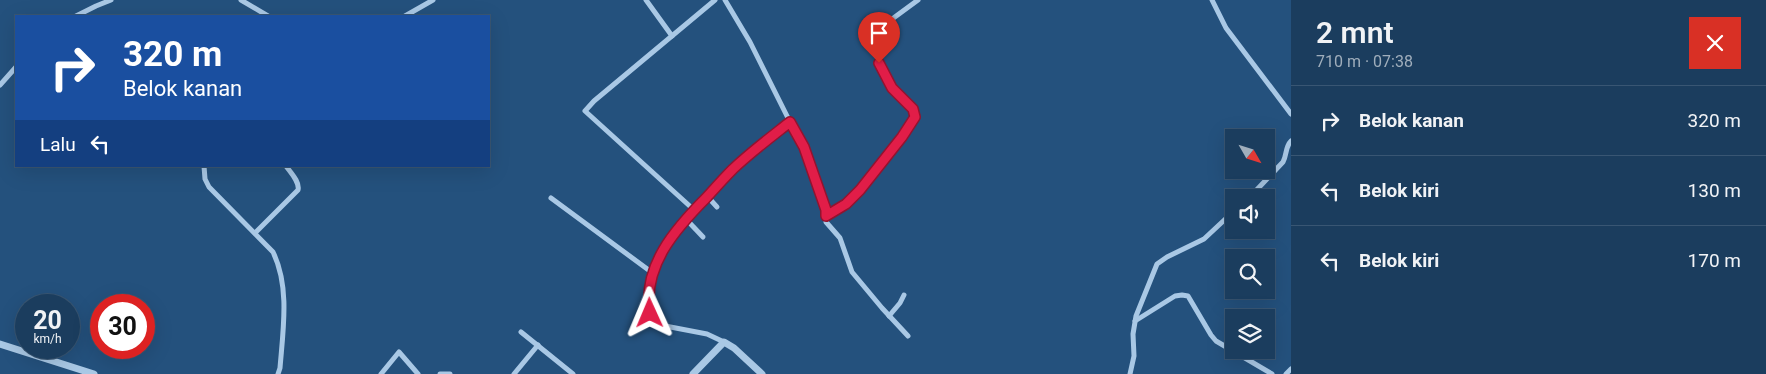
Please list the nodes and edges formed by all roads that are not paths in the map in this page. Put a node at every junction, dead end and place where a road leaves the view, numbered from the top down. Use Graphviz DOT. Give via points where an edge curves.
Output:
graph roads {
  1 [pos="111,0"];
  2 [pos="242,0"];
  3 [pos="433,0"];
  4 [pos="646,0"];
  5 [pos="715,0"];
  6 [pos="725,0"];
  7 [pos="918,0"];
  8 [pos="1212,0"];
  9 [pos="78,15"];
  10 [pos="266,15"];
  11 [pos="407,15"];
  12 [pos="672,36"];
  13 [pos="15,68"];
  14 [pos="0,85"];
  15 [pos="1291,114"];
  16 [pos="790,122"];
  17 [pos="1291,141"];
  18 [pos="204,167"];
  19 [pos="287,167"];
  20 [pos="1258,189"];
  21 [pos="707,196"];
  22 [pos="551,198"];
  23 [pos="717,207"];
  24 [pos="694,209"];
  25 [pos="826,216"];
  26 [pos="685,218"];
  27 [pos="1225,219"];
  28 [pos="255,233"];
  29 [pos="704,237"];
  30 [pos="654,274"];
  31 [pos="904,295"];
  32 [pos="889,316"];
  33 [pos="1135,322"];
  34 [pos="521,332"];
  35 [pos="908,336"];
  36 [pos="724,342"];
  37 [pos="0,344"];
  38 [pos="538,346"];
  39 [pos="1291,369"];
  40 [pos="78,371"];
  41 [pos="94,374"];
  42 [pos="278,374"];
  43 [pos="382,374"];
  44 [pos="418,374"];
  45 [pos="440,374"];
  46 [pos="450,374"];
  47 [pos="514,374"];
  48 [pos="573,374"];
  49 [pos="693,374"];
  50 [pos="762,374"];
  51 [pos="1130,374"];
  52 [pos="1272,374"];
  53 [pos="1286,374"];
  1 -- 9 [label="street"];
  2 -- 10 [label="street"];
  3 -- 11 [label="street"];
  4 -- 12 [label="street"];
  5 -- 12 [label="street"];
  6 -- 16 [label="street"];
  7 -- 25 [label="street" via="868,39 892,88 914,112 914,120 860,190 846,204"];
  8 -- 15 [label="street" via="1226,28"];
  12 -- 24 [label="street" via="585,111"];
  13 -- 14 [label="street"];
  16 -- 21 [label="street" via="735,167"];
  16 -- 25 [label="street" via="804,147"];
  17 -- 20 [label="street" via="1283,162"];
  18 -- 28 [label="street" via="206,184"];
  19 -- 28 [label="street" via="299,188"];
  21 -- 23 [label="street"];
  21 -- 24 [label="street"];
  22 -- 30 [label="street"];
  24 -- 26 [label="street"];
  25 -- 32 [label="street" via="827,224 841,241 852,272"];
  26 -- 29 [label="street"];
  26 -- 30 [label="street" via="664,246"];
  27 -- 33 [label="street" via="1204,238 1159,262"];
  28 -- 42 [label="street" via="273,252 281,275 284,320"];
  30 -- 36 [label="street" via="648,300 654,320 660,325 707,334"];
  31 -- 32 [label="street"];
  32 -- 35 [label="street"];
  33 -- 51 [label="street"];
  33 -- 52 [label="street" via="1175,296 1188,296 1216,341"];
  34 -- 38 [label="street"];
  36 -- 49 [label="street"];
  36 -- 50 [label="street"];
  37 -- 40 [label="street"];
  38 -- 47 [label="street"];
  38 -- 48 [label="street"];
  39 -- 53 [label="street"];
  40 -- 41 [label="street"];
  43 -- 44 [label="street" via="399,352"];
  45 -- 46 [label="street"];
}
